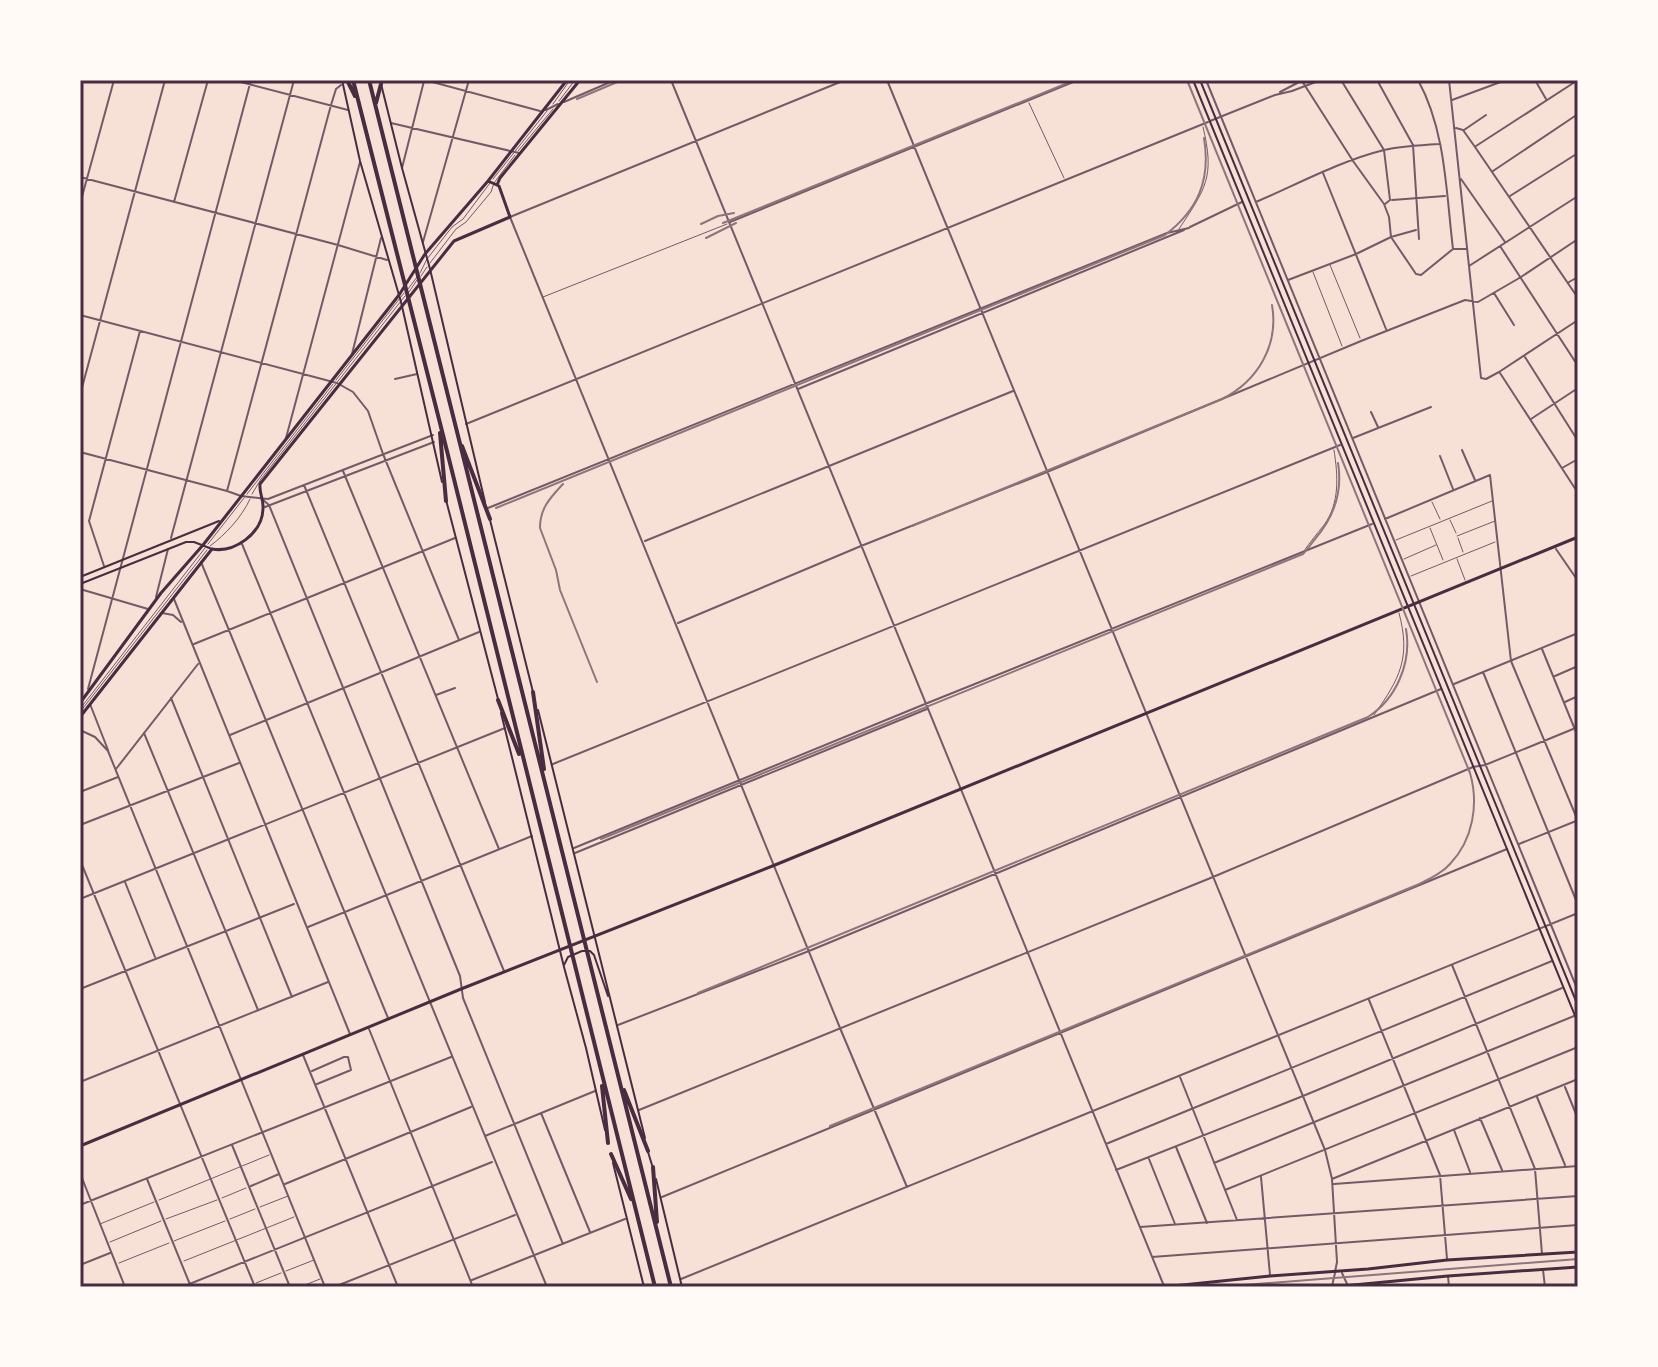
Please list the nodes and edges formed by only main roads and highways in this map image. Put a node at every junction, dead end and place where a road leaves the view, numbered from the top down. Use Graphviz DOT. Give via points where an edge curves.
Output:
graph roads {
  1 [pos="369,80"];
  2 [pos="568,80"];
  3 [pos="577,80"];
  4 [pos="1193,80"];
  5 [pos="1200,80"];
  6 [pos="346,81"];
  7 [pos="381,82"];
  8 [pos="376,106"];
  9 [pos="516,152"];
  10 [pos="492,183"];
  11 [pos="426,257"];
  12 [pos="429,267"];
  13 [pos="400,300"];
  14 [pos="336,383"];
  15 [pos="437,411"];
  16 [pos="457,434"];
  17 [pos="446,501"];
  18 [pos="490,519"];
  19 [pos="221,520"];
  20 [pos="1578,537"];
  21 [pos="207,547"];
  22 [pos="80,577"];
  23 [pos="80,586"];
  24 [pos="1416,603"];
  25 [pos="1408,606"];
  26 [pos="533,692"];
  27 [pos="498,700"];
  28 [pos="1453,701"];
  29 [pos="80,703"];
  30 [pos="1447,703"];
  31 [pos="80,713"];
  32 [pos="525,769"];
  33 [pos="547,792"];
  34 [pos="594,936"];
  35 [pos="560,950"];
  36 [pos="564,967"];
  37 [pos="612,1004"];
  38 [pos="1578,1006"];
  39 [pos="1578,1023"];
  40 [pos="599,1064"];
  41 [pos="618,1075"];
  42 [pos="608,1143"];
  43 [pos="80,1146"];
  44 [pos="648,1151"];
  45 [pos="611,1154"];
  46 [pos="653,1167"];
  47 [pos="636,1211"];
  48 [pos="659,1236"];
  49 [pos="1578,1252"];
  50 [pos="1578,1267"];
  51 [pos="1348,1286"];
  52 [pos="644,1287"];
  53 [pos="655,1287"];
  54 [pos="671,1287"];
  55 [pos="682,1287"];
  56 [pos="1164,1287"];
  57 [pos="1332,1287"];
  1 -- 8 [label="highway"];
  2 -- 9 [label="main road"];
  3 -- 9 [label="main road"];
  4 -- 25 [label="main road"];
  5 -- 24 [label="main road"];
  6 -- 13 [label="main road" via="360,161"];
  6 -- 15 [label="highway" via="359,103"];
  7 -- 8 [label="highway"];
  7 -- 11 [label="main road"];
  8 -- 16 [label="highway"];
  9 -- 10 [label="main road"];
  9 -- 10 [label="main road"];
  10 -- 11 [label="main road"];
  10 -- 12 [label="main road" via="510,217 454,241"];
  11 -- 12 [label="main road"];
  11 -- 13 [label="main road"];
  12 -- 13 [label="main road"];
  12 -- 18 [label="main road"];
  13 -- 14 [label="main road"];
  13 -- 14 [label="main road" via="352,355"];
  13 -- 17 [label="main road"];
  14 -- 19 [label="main road"];
  14 -- 21 [label="main road" via="260,484 264,507 256,528 228,549"];
  15 -- 17 [label="highway"];
  15 -- 32 [label="highway"];
  16 -- 18 [label="highway"];
  16 -- 33 [label="highway"];
  17 -- 27 [label="main road"];
  18 -- 26 [label="main road"];
  19 -- 21 [label="main road"];
  19 -- 22 [label="main road"];
  20 -- 24 [label="main road"];
  21 -- 23 [label="main road" via="189,541"];
  21 -- 29 [label="main road" via="149,609"];
  21 -- 31 [label="main road" via="201,562"];
  24 -- 25 [label="main road"];
  24 -- 28 [label="main road"];
  25 -- 30 [label="main road"];
  25 -- 34 [label="main road"];
  26 -- 33 [label="highway"];
  26 -- 34 [label="main road"];
  27 -- 32 [label="highway"];
  27 -- 35 [label="main road"];
  28 -- 30 [label="main road"];
  28 -- 38 [label="main road"];
  30 -- 39 [label="main road"];
  32 -- 40 [label="highway"];
  33 -- 41 [label="highway"];
  34 -- 35 [label="main road"];
  34 -- 37 [label="main road"];
  35 -- 36 [label="main road"];
  35 -- 43 [label="main road"];
  36 -- 37 [label="main road" via="568,957 592,952"];
  36 -- 42 [label="main road"];
  37 -- 44 [label="main road"];
  40 -- 42 [label="highway"];
  40 -- 47 [label="highway"];
  41 -- 44 [label="highway"];
  41 -- 48 [label="highway"];
  44 -- 46 [label="main road"];
  45 -- 47 [label="highway"];
  45 -- 52 [label="main road"];
  46 -- 48 [label="highway"];
  46 -- 55 [label="main road"];
  47 -- 53 [label="highway"];
  48 -- 54 [label="highway"];
  49 -- 56 [label="main road"];
  50 -- 51 [label="main road"];
  51 -- 57 [label="main road"];
}
